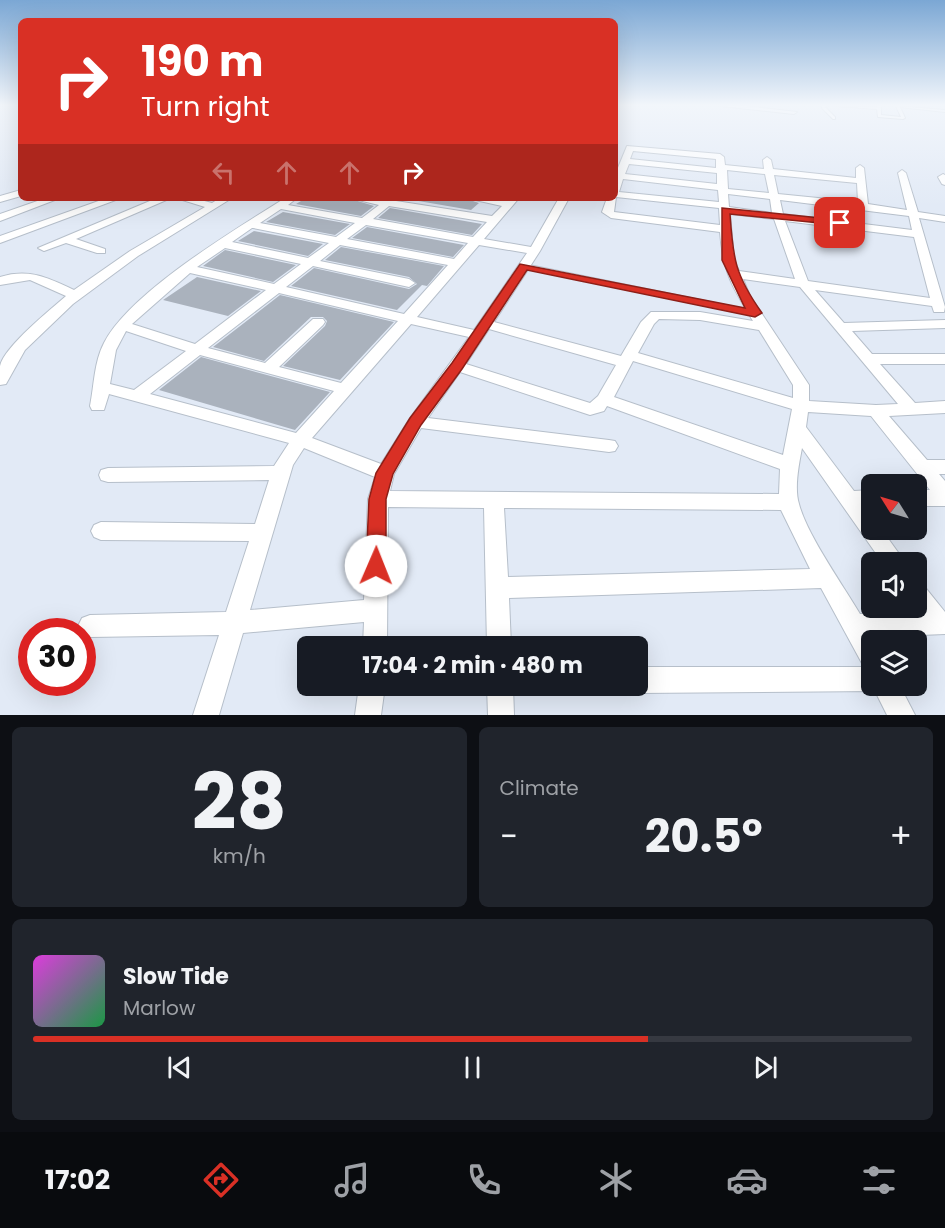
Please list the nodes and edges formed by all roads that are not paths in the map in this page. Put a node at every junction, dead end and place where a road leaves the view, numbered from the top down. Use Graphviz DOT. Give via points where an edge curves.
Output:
graph roads {
  1 [pos="625,161"];
  2 [pos="768,166"];
  3 [pos="860,168"];
  4 [pos="902,173"];
  5 [pos="619,176"];
  6 [pos="618,180"];
  7 [pos="861,181"];
  8 [pos="724,189"];
  9 [pos="618,192"];
  10 [pos="18,194"];
  11 [pos="773,197"];
  12 [pos="0,199"];
  13 [pos="47,201"];
  14 [pos="108,201"];
  15 [pos="158,201"];
  16 [pos="193,201"];
  17 [pos="222,201"];
  18 [pos="287,201"];
  19 [pos="390,201"];
  20 [pos="396,201"];
  21 [pos="511,201"];
  22 [pos="562,201"];
  23 [pos="611,201"];
  24 [pos="213,206"];
  25 [pos="279,206"];
  26 [pos="863,206"];
  27 [pos="913,214"];
  28 [pos="778,216"];
  29 [pos="0,218"];
  30 [pos="945,219"];
  31 [pos="368,220"];
  32 [pos="496,220"];
  33 [pos="252,225"];
  34 [pos="726,230"];
  35 [pos="918,234"];
  36 [pos="66,238"];
  37 [pos="0,240"];
  38 [pos="476,241"];
  39 [pos="339,242"];
  40 [pos="224,244"];
  41 [pos="44,248"];
  42 [pos="101,251"];
  43 [pos="534,251"];
  44 [pos="311,263"];
  45 [pos="456,263"];
  46 [pos="524,266"];
  47 [pos="189,269"];
  48 [pos="732,274"];
  49 [pos="0,281"];
  50 [pos="409,284"];
  51 [pos="804,285"];
  52 [pos="278,288"];
  53 [pos="74,295"];
  54 [pos="407,319"];
  55 [pos="760,320"];
  56 [pos="318,322"];
  57 [pos="945,324"];
  58 [pos="122,325"];
  59 [pos="839,327"];
  60 [pos="482,329"];
  61 [pos="198,350"];
  62 [pos="626,359"];
  63 [pos="867,359"];
  64 [pos="945,359"];
  65 [pos="3,361"];
  66 [pos="457,366"];
  67 [pos="268,369"];
  68 [pos="0,380"];
  69 [pos="103,387"];
  70 [pos="345,389"];
  71 [pos="137,396"];
  72 [pos="604,399"];
  73 [pos="98,406"];
  74 [pos="801,406"];
  75 [pos="945,407"];
  76 [pos="910,408"];
  77 [pos="876,411"];
  78 [pos="416,422"];
  79 [pos="796,426"];
  80 [pos="300,441"];
  81 [pos="609,446"];
  82 [pos="790,465"];
  83 [pos="922,467"];
  84 [pos="945,467"];
  85 [pos="281,473"];
  86 [pos="385,473"];
  87 [pos="108,475"];
  88 [pos="945,496"];
  89 [pos="927,497"];
  90 [pos="861,498"];
  91 [pos="378,499"];
  92 [pos="494,499"];
  93 [pos="849,499"];
  94 [pos="788,502"];
  95 [pos="101,531"];
  96 [pos="262,533"];
  97 [pos="887,552"];
  98 [pos="827,578"];
  99 [pos="497,588"];
  100 [pos="927,606"];
  101 [pos="376,610"];
  102 [pos="234,623"];
  103 [pos="941,623"];
  104 [pos="96,626"];
  105 [pos="854,626"];
  106 [pos="375,636"];
  107 [pos="499,636"];
  108 [pos="861,638"];
  109 [pos="648,680"];
  110 [pos="861,680"];
  111 [pos="371,696"];
  112 [pos="500,696"];
  113 [pos="892,696"];
  114 [pos="206,715"];
  115 [pos="368,715"];
  116 [pos="501,715"];
  117 [pos="902,715"];
  1 -- 5 [label="street"];
  1 -- 8 [label="street"];
  1 -- 8 [label="street" via="628,150 639,147 715,155 720,157"];
  2 -- 7 [label="street"];
  2 -- 8 [label="street"];
  2 -- 11 [label="street"];
  3 -- 7 [label="street"];
  4 -- 27 [label="street"];
  5 -- 6 [label="street"];
  5 -- 8 [label="street"];
  7 -- 26 [label="street"];
  8 -- 9 [label="street"];
  8 -- 11 [label="street"];
  8 -- 28 [label="street"];
  8 -- 34 [label="street"];
  10 -- 12 [label="street"];
  11 -- 26 [label="street"];
  11 -- 28 [label="street"];
  13 -- 29 [label="street"];
  14 -- 37 [label="street"];
  15 -- 36 [label="street"];
  16 -- 24 [label="street"];
  17 -- 24 [label="street"];
  18 -- 25 [label="street"];
  19 -- 31 [label="street"];
  20 -- 32 [label="street"];
  21 -- 32 [label="street"];
  22 -- 43 [label="street"];
  23 -- 34 [label="street" via="607,212 612,215"];
  24 -- 53 [label="street" via="114,264"];
  25 -- 31 [label="street"];
  25 -- 33 [label="street"];
  26 -- 27 [label="street"];
  27 -- 30 [label="street"];
  27 -- 35 [label="street"];
  28 -- 35 [label="street"];
  28 -- 51 [label="street"];
  31 -- 38 [label="street"];
  31 -- 39 [label="street"];
  32 -- 38 [label="street"];
  33 -- 39 [label="street"];
  33 -- 40 [label="street"];
  34 -- 48 [label="street"];
  35 -- 51 [label="street" via="938,307"];
  36 -- 41 [label="street"];
  36 -- 42 [label="street"];
  38 -- 43 [label="street"];
  38 -- 45 [label="street"];
  39 -- 44 [label="street"];
  39 -- 45 [label="street"];
  40 -- 44 [label="street"];
  40 -- 47 [label="street"];
  43 -- 46 [label="street"];
  44 -- 50 [label="street"];
  44 -- 52 [label="street"];
  45 -- 54 [label="street"];
  46 -- 55 [label="lane"];
  46 -- 60 [label="street"];
  47 -- 52 [label="street"];
  47 -- 58 [label="street"];
  48 -- 51 [label="street"];
  48 -- 55 [label="street"];
  49 -- 53 [label="street" via="31,275"];
  51 -- 59 [label="street"];
  52 -- 54 [label="street"];
  52 -- 61 [label="street"];
  53 -- 65 [label="street"];
  54 -- 60 [label="street"];
  54 -- 70 [label="street"];
  55 -- 62 [label="street" via="656,315"];
  55 -- 74 [label="street" via="801,385"];
  56 -- 67 [label="street"];
  57 -- 59 [label="street"];
  58 -- 61 [label="street"];
  58 -- 69 [label="street" via="111,344"];
  59 -- 63 [label="street"];
  60 -- 62 [label="street"];
  60 -- 66 [label="street"];
  61 -- 67 [label="street"];
  61 -- 71 [label="street"];
  62 -- 72 [label="street"];
  62 -- 74 [label="street"];
  63 -- 64 [label="street"];
  63 -- 76 [label="street"];
  65 -- 68 [label="street"];
  66 -- 72 [label="street" via="582,409 598,407"];
  66 -- 78 [label="street"];
  67 -- 70 [label="street"];
  69 -- 71 [label="street"];
  69 -- 73 [label="street"];
  70 -- 80 [label="street"];
  71 -- 80 [label="street"];
  72 -- 82 [label="street"];
  74 -- 77 [label="street"];
  74 -- 79 [label="street"];
  75 -- 76 [label="street"];
  76 -- 77 [label="street"];
  77 -- 83 [label="street"];
  78 -- 81 [label="street"];
  78 -- 86 [label="street"];
  79 -- 82 [label="street"];
  79 -- 93 [label="street"];
  80 -- 85 [label="street"];
  80 -- 86 [label="street"];
  82 -- 94 [label="street"];
  83 -- 84 [label="street"];
  83 -- 88 [label="street"];
  85 -- 87 [label="street"];
  85 -- 96 [label="street"];
  86 -- 91 [label="street"];
  88 -- 89 [label="street"];
  90 -- 93 [label="street"];
  91 -- 92 [label="street"];
  91 -- 101 [label="street"];
  92 -- 94 [label="street"];
  92 -- 99 [label="street"];
  93 -- 97 [label="street"];
  94 -- 98 [label="street"];
  95 -- 96 [label="street"];
  96 -- 102 [label="street"];
  98 -- 99 [label="street"];
  98 -- 105 [label="street"];
  99 -- 107 [label="street"];
  100 -- 103 [label="street"];
  101 -- 102 [label="street"];
  101 -- 106 [label="street"];
  102 -- 104 [label="street"];
  102 -- 114 [label="street"];
  103 -- 105 [label="street"];
  105 -- 108 [label="street"];
  109 -- 110 [label="street"];
  111 -- 115 [label="street"];
  112 -- 116 [label="street"];
  113 -- 117 [label="street"];
}
